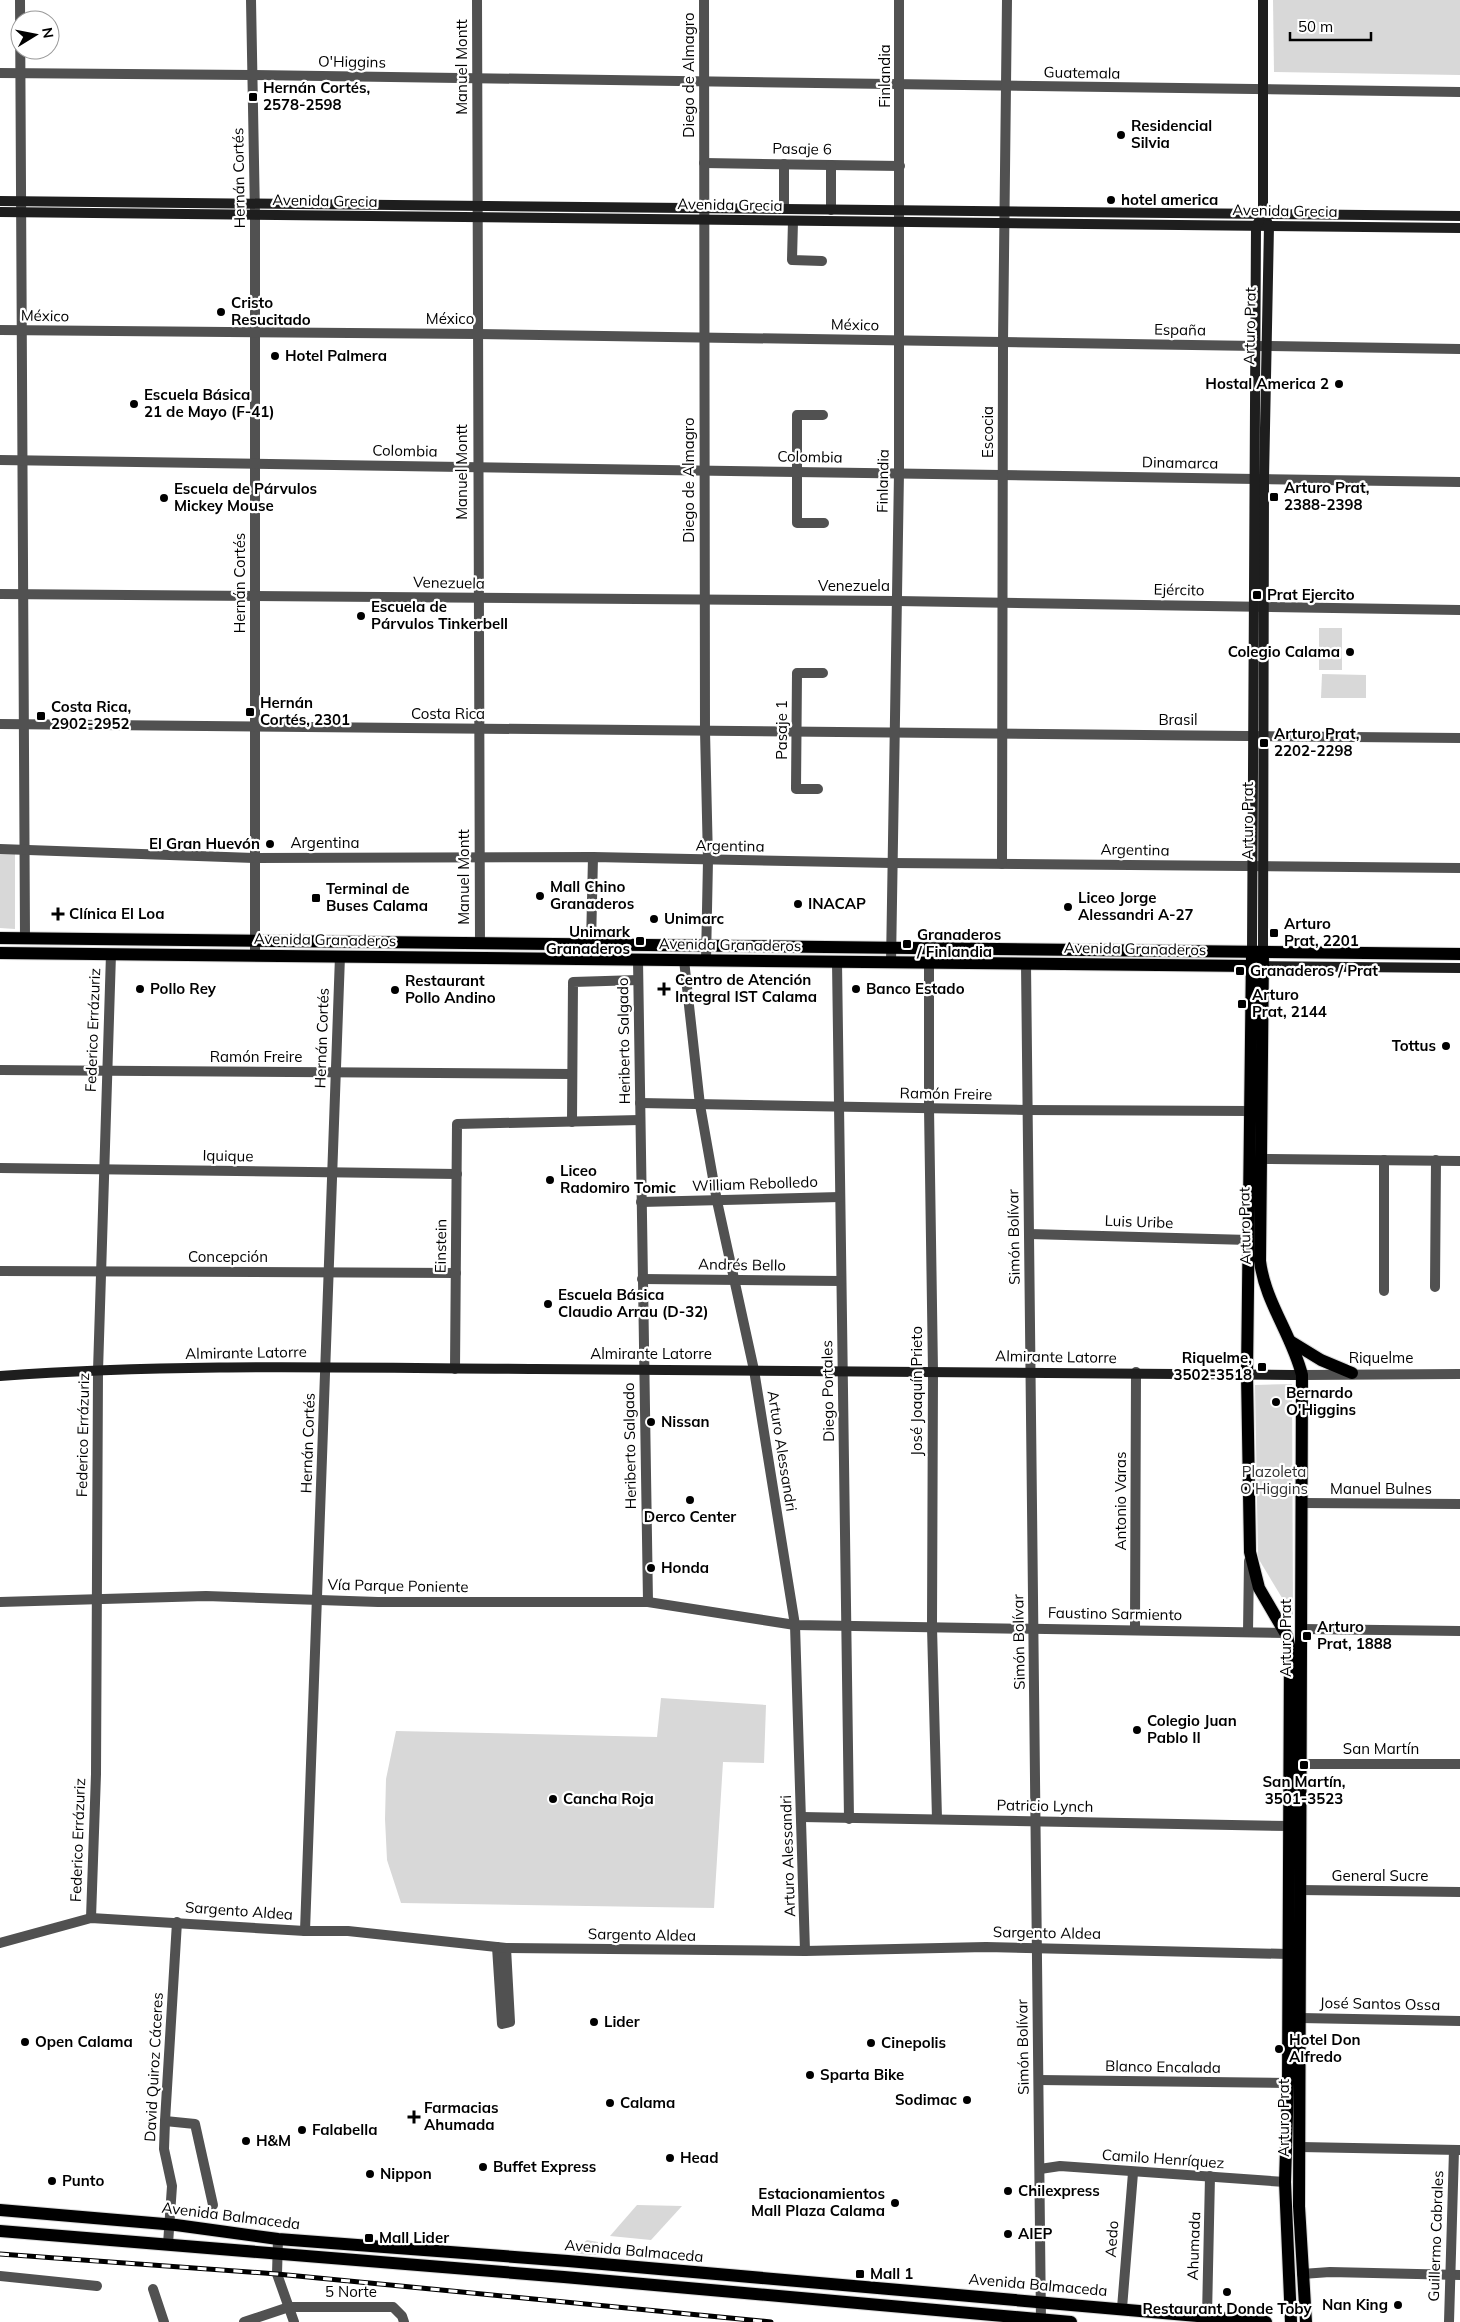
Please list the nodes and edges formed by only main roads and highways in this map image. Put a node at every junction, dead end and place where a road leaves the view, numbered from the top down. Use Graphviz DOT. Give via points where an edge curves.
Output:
graph roads {
  1 [pos="1263,0"];
  2 [pos="0,201"];
  3 [pos="0,212"];
  4 [pos="1263,213"];
  5 [pos="1460,216"];
  6 [pos="1256,226"];
  7 [pos="1268,226"];
  8 [pos="1460,228"];
  9 [pos="1260,346"];
  10 [pos="1259,607"];
  11 [pos="0,938"];
  12 [pos="1258,952"];
  13 [pos="0,953"];
  14 [pos="1460,954"];
  15 [pos="1258,966"];
  16 [pos="1460,968"];
  17 [pos="1290,1340"];
  18 [pos="1352,1373"];
  19 [pos="1247,1374"];
  20 [pos="1302,1375"];
  21 [pos="0,1376"];
  22 [pos="0,2210"];
  23 [pos="0,2231"];
  24 [pos="1041,2321"];
  25 [pos="1071,2322"];
  26 [pos="1266,2322"];
  27 [pos="1291,2322"];
  28 [pos="1306,2322"];
  1 -- 4 [label="main road, Arturo Prat"];
  2 -- 4 [label="main road, Avenida Grecia"];
  3 -- 6 [label="main road, Avenida Grecia"];
  4 -- 5 [label="main road, Avenida Grecia"];
  4 -- 6 [label="main road, Arturo Prat"];
  4 -- 7 [label="main road, Arturo Prat"];
  6 -- 7 [label="main road, Avenida Grecia"];
  6 -- 9 [label="main road, Arturo Prat"];
  7 -- 8 [label="main road, Avenida Grecia"];
  7 -- 9 [label="main road, Arturo Prat"];
  9 -- 10 [label="main road, Arturo Prat"];
  10 -- 12 [label="main road, Arturo Prat" via="1264,736 1264,866"];
  10 -- 12 [label="main road, Arturo Prat" via="1252,735 1251,866"];
  11 -- 12 [label="main road, Avenida Granaderos"];
  12 -- 14 [label="main road, Avenida Granaderos"];
  12 -- 15 [label="main road, Arturo Prat"];
  13 -- 15 [label="main road, Avenida Granaderos"];
  15 -- 16 [label="main road, Avenida Granaderos"];
  15 -- 17 [label="main road, Arturo Prat" via="1260,1261 1263,1279"];
  15 -- 19 [label="main road, Arturo Prat" via="1251,1112"];
  17 -- 18 [label="main road" via="1321,1360"];
  17 -- 20 [label="main road, Arturo Prat"];
  19 -- 20 [label="main road, Almirante Latorre"];
  19 -- 21 [label="main road, Almirante Latorre" via="325,1367"];
  19 -- 27 [label="main road, Arturo Prat" via="1250,1552 1259,1588 1286,1633 1290,1649 1285,2182"];
  20 -- 28 [label="main road, Arturo Prat" via="1299,2206"];
  22 -- 26 [label="main road, Avenida Balmaceda" via="168,2224 278,2239 570,2261"];
  23 -- 24 [label="main road" via="564,2277"];
  24 -- 25 [label="main road"];
}
